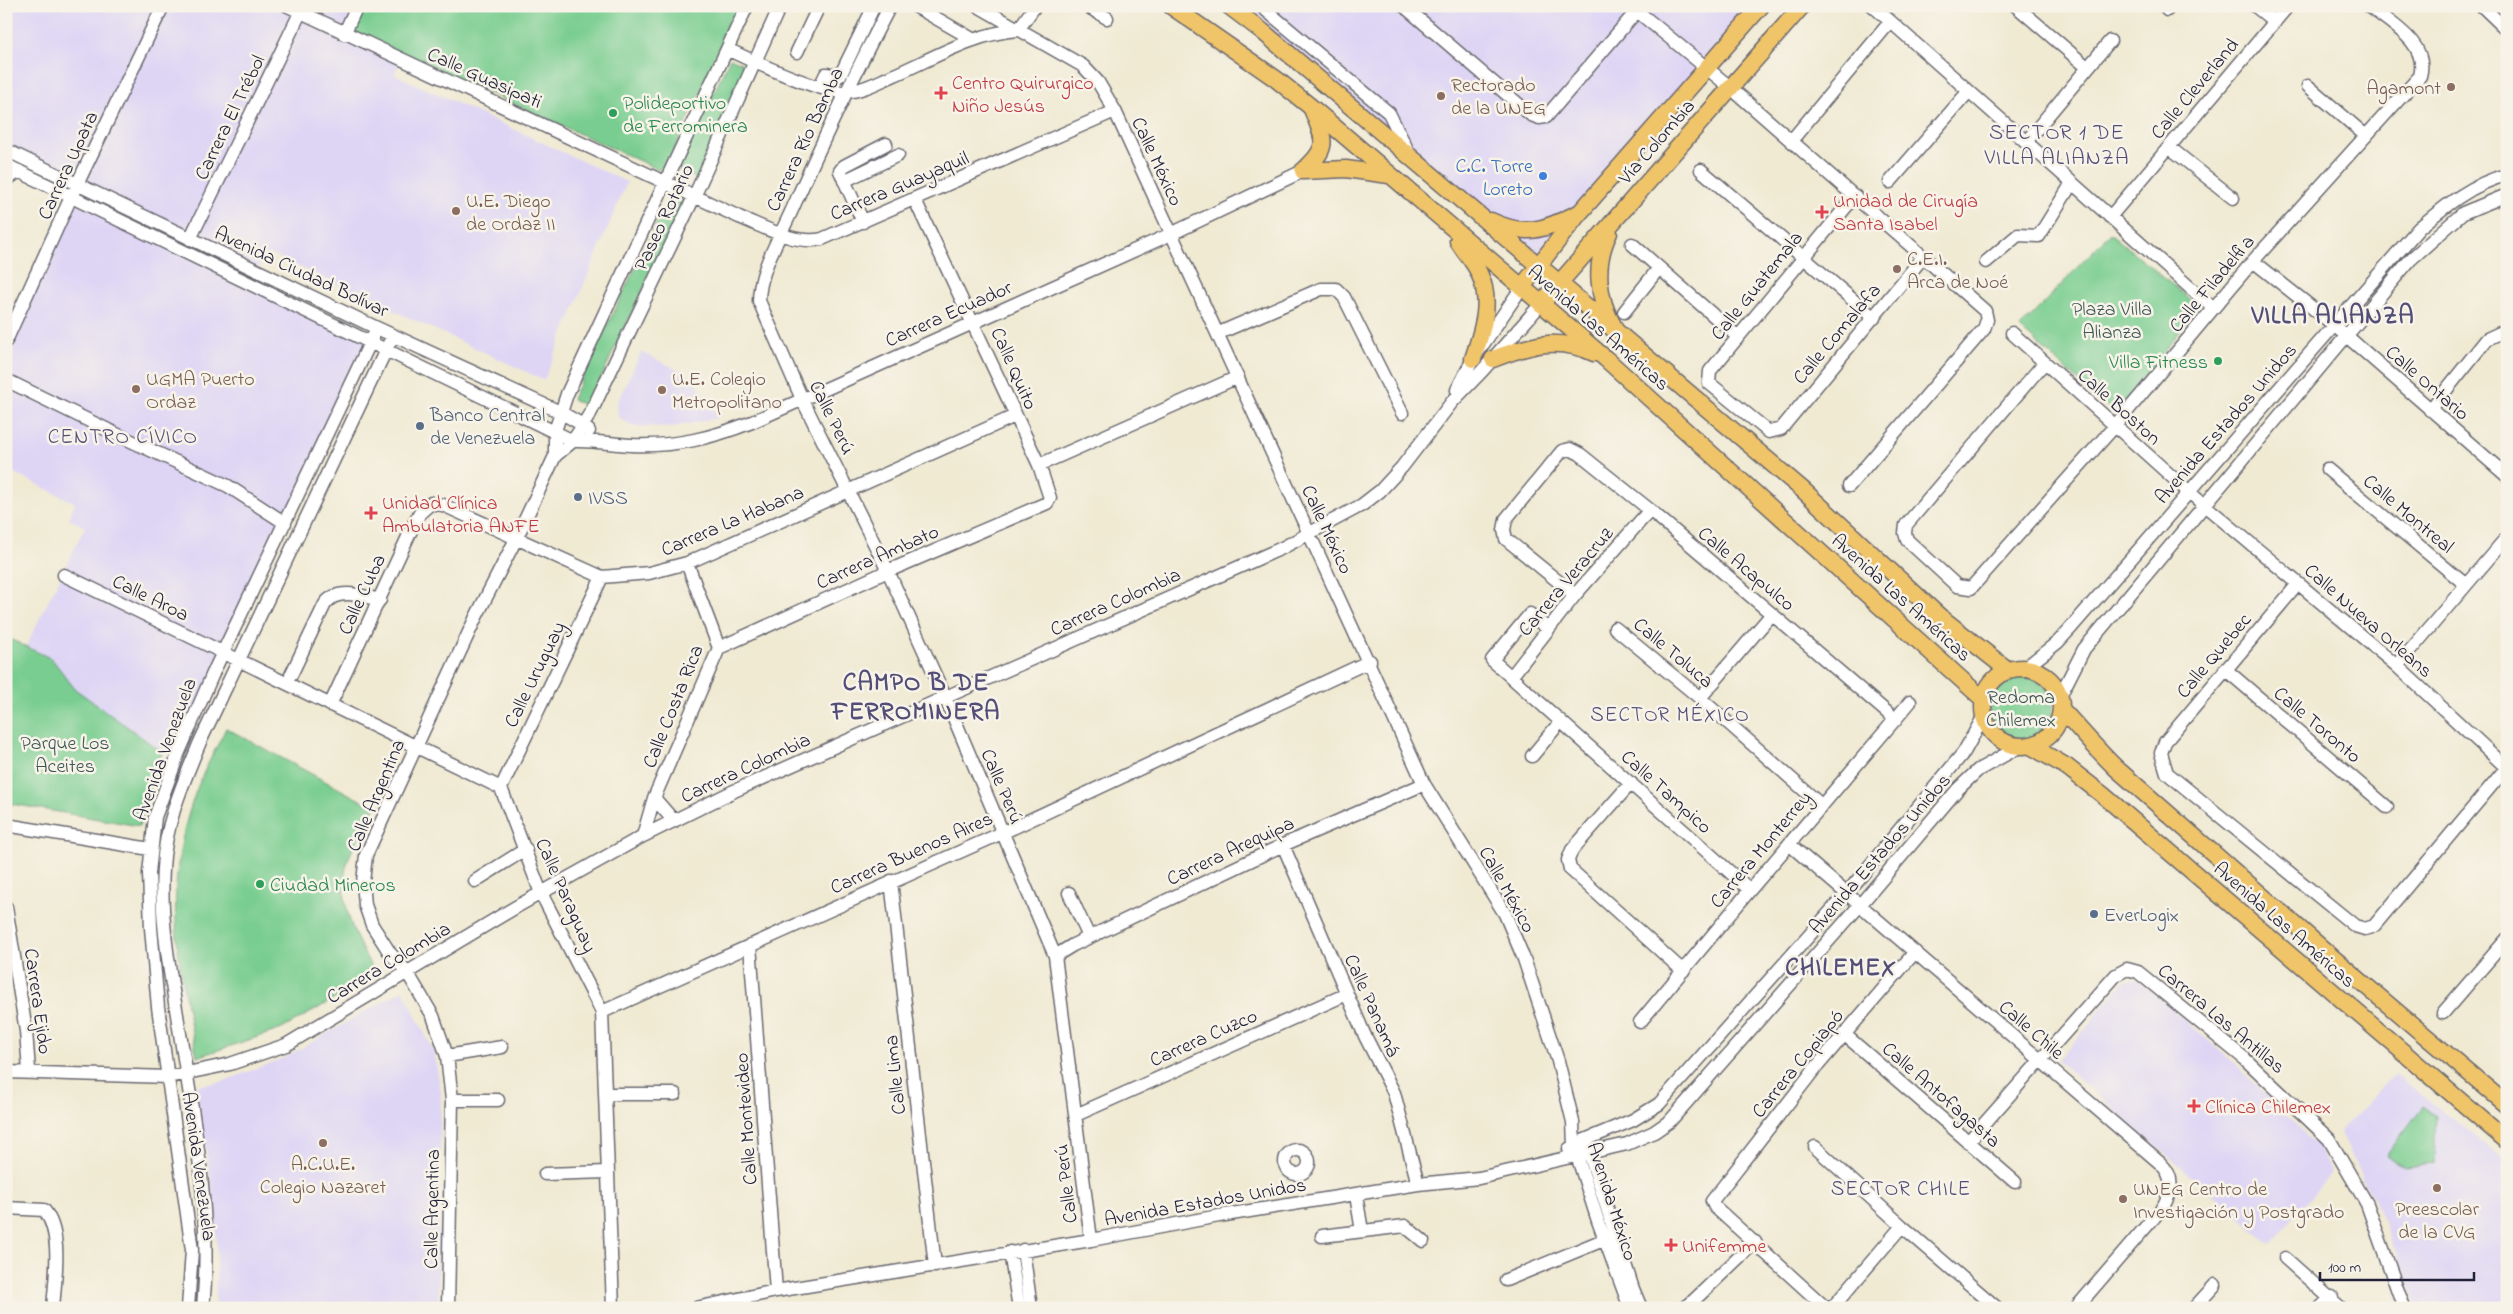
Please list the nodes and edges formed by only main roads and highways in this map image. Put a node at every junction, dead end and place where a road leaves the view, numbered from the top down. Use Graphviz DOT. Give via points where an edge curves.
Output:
graph roads {
  1 [pos="1171,6"];
  2 [pos="1229,6"];
  3 [pos="1760,6"];
  4 [pos="1802,6"];
  5 [pos="1311,107"];
  6 [pos="1389,174"];
  7 [pos="1473,210"];
  8 [pos="1582,211"];
  9 [pos="1616,219"];
  10 [pos="1447,224"];
  11 [pos="1537,266"];
  12 [pos="1560,283"];
  13 [pos="1522,288"];
  14 [pos="1541,304"];
  15 [pos="1619,335"];
  16 [pos="1473,359"];
  17 [pos="1493,359"];
  18 [pos="1606,359"];
  19 [pos="2008,670"];
  20 [pos="1983,700"];
  21 [pos="2061,702"];
  22 [pos="2025,747"];
  23 [pos="2507,1105"];
  24 [pos="2507,1141"];
  1 -- 5 [label="main road, Avenida Las Américas" via="1276,78"];
  2 -- 7 [label="main road, Avenida Las Américas"];
  3 -- 8 [label="main road, Vía Colombia"];
  4 -- 9 [label="main road, Vía Colombia"];
  5 -- 6 [label="main road, Avenida Las Américas"];
  5 -- 6 [label="main road" via="1323,142 1322,151 1303,171 1346,169"];
  6 -- 10 [label="main road, Avenida Las Américas"];
  7 -- 8 [label="main road" via="1492,222 1519,230 1550,228"];
  7 -- 11 [label="main road, Avenida Las Américas"];
  8 -- 11 [label="main road, Vía Colombia"];
  9 -- 12 [label="main road, Vía Colombia"];
  9 -- 15 [label="main road" via="1601,256 1600,292"];
  10 -- 13 [label="main road, Avenida Las Américas"];
  10 -- 16 [label="main road" via="1484,285 1486,309"];
  11 -- 12 [label="main road, Avenida Las Américas"];
  11 -- 13 [label="main road, Vía Colombia"];
  12 -- 14 [label="main road, Vía Colombia"];
  12 -- 15 [label="main road, Avenida Las Américas"];
  13 -- 14 [label="main road, Avenida Las Américas"];
  14 -- 18 [label="main road, Avenida Las Américas"];
  15 -- 19 [label="main road, Avenida Las Américas" via="1803,490 1939,616"];
  17 -- 18 [label="main road" via="1530,345 1547,343 1585,349"];
  18 -- 20 [label="main road, Avenida Las Américas"];
  19 -- 20 [label="main road" via="1988,687"];
  19 -- 21 [label="main road" via="2025,668 2045,675 2054,684"];
  20 -- 22 [label="main road" via="1987,726 1995,736 2006,744"];
  21 -- 22 [label="main road" via="2059,721 2052,733 2043,741"];
  21 -- 23 [label="main road, Avenida Las Américas" via="2096,750 2117,769"];
  22 -- 24 [label="main road, Avenida Las Américas" via="2067,767 2103,795"];
}
